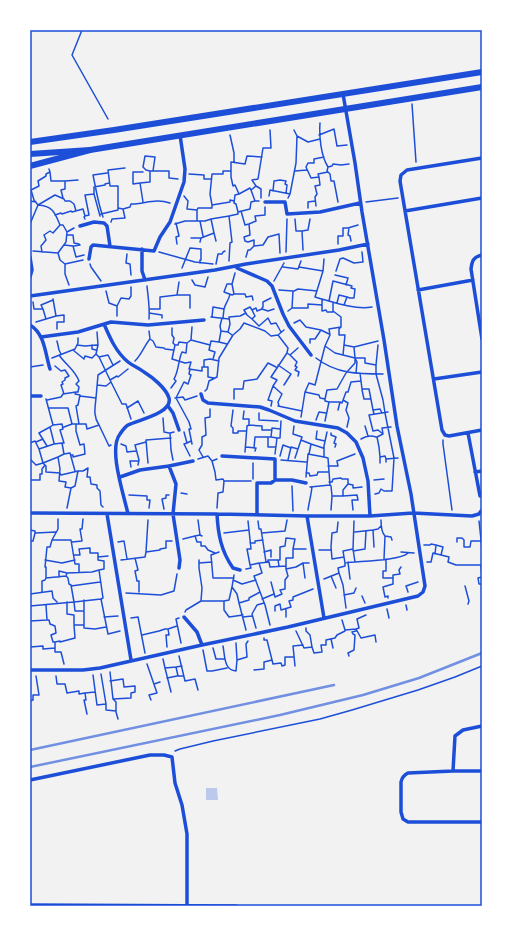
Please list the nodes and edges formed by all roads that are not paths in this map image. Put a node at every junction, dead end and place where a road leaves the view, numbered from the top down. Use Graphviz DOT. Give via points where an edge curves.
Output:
graph roads {
  1 [pos="482,72"];
  2 [pos="482,87"];
  3 [pos="343,94"];
  4 [pos="345,109"];
  5 [pos="180,135"];
  6 [pos="30,142"];
  7 [pos="90,150"];
  8 [pos="30,154"];
  9 [pos="482,158"];
  10 [pos="30,166"];
  11 [pos="482,198"];
  12 [pos="265,202"];
  13 [pos="360,203"];
  14 [pos="405,211"];
  15 [pos="80,226"];
  16 [pos="368,244"];
  17 [pos="110,246"];
  18 [pos="142,249"];
  19 [pos="482,256"];
  20 [pos="30,257"];
  21 [pos="89,259"];
  22 [pos="236,267"];
  23 [pos="30,277"];
  24 [pos="145,280"];
  25 [pos="473,280"];
  26 [pos="418,290"];
  27 [pos="32,296"];
  28 [pos="480,313"];
  29 [pos="204,320"];
  30 [pos="104,324"];
  31 [pos="30,325"];
  32 [pos="41,337"];
  33 [pos="482,339"];
  34 [pos="311,355"];
  35 [pos="49,367"];
  36 [pos="482,372"];
  37 [pos="434,379"];
  38 [pos="201,394"];
  39 [pos="30,396"];
  40 [pos="41,396"];
  41 [pos="168,406"];
  42 [pos="179,430"];
  43 [pos="482,430"];
  44 [pos="468,433"];
  45 [pos="222,456"];
  46 [pos="193,461"];
  47 [pos="169,466"];
  48 [pos="482,471"];
  49 [pos="475,472"];
  50 [pos="120,477"];
  51 [pos="275,480"];
  52 [pos="306,483"];
  53 [pos="480,496"];
  54 [pos="30,513"];
  55 [pos="413,513"];
  56 [pos="480,513"];
  57 [pos="107,514"];
  58 [pos="128,514"];
  59 [pos="173,514"];
  60 [pos="217,514"];
  61 [pos="257,515"];
  62 [pos="307,516"];
  63 [pos="370,516"];
  64 [pos="179,568"];
  65 [pos="240,570"];
  66 [pos="184,617"];
  67 [pos="324,618"];
  68 [pos="202,645"];
  69 [pos="131,660"];
  70 [pos="30,670"];
  71 [pos="482,726"];
  72 [pos="453,771"];
  73 [pos="482,772"];
  74 [pos="30,780"];
  75 [pos="482,822"];
  76 [pos="30,905"];
  77 [pos="187,906"];
  78 [pos="236,906"];
  1 -- 3 [label="main road"];
  2 -- 4 [label="main road"];
  3 -- 4 [label="street"];
  3 -- 6 [label="main road"];
  4 -- 5 [label="main road"];
  4 -- 13 [label="street"];
  5 -- 7 [label="main road"];
  5 -- 18 [label="street" via="185,176 176,205 154,251"];
  7 -- 8 [label="main road"];
  7 -- 10 [label="main road"];
  9 -- 14 [label="street" via="407,170 401,175 400,181"];
  11 -- 14 [label="street"];
  12 -- 13 [label="street" via="286,202 287,214 320,212"];
  13 -- 16 [label="street"];
  14 -- 26 [label="street"];
  15 -- 17 [label="street" via="87,223 104,224"];
  16 -- 22 [label="street"];
  16 -- 55 [label="street" via="394,412"];
  17 -- 18 [label="street"];
  17 -- 21 [label="street" via="93,245"];
  18 -- 24 [label="street" via="142,271"];
  19 -- 25 [label="street" via="472,261"];
  20 -- 23 [label="street"];
  22 -- 24 [label="street"];
  22 -- 34 [label="street" via="267,281 277,296 289,326"];
  24 -- 27 [label="street"];
  25 -- 26 [label="street"];
  25 -- 28 [label="street"];
  26 -- 37 [label="street"];
  28 -- 33 [label="street"];
  29 -- 30 [label="street" via="148,325 112,322"];
  30 -- 32 [label="street" via="78,332"];
  30 -- 41 [label="street" via="114,346 166,393 169,398"];
  31 -- 32 [label="street"];
  32 -- 35 [label="street"];
  36 -- 37 [label="street"];
  37 -- 44 [label="street" via="445,435"];
  38 -- 63 [label="street" via="205,402 260,407 295,421 338,428 346,432 356,442 360,451 368,481"];
  39 -- 40 [label="street"];
  41 -- 42 [label="street"];
  41 -- 50 [label="street" via="161,412 127,426 118,435 115,446"];
  43 -- 44 [label="street"];
  44 -- 49 [label="street"];
  45 -- 51 [label="street" via="275,459"];
  46 -- 47 [label="street"];
  47 -- 50 [label="street" via="140,470"];
  47 -- 59 [label="street" via="176,484"];
  48 -- 49 [label="street"];
  49 -- 53 [label="street"];
  50 -- 58 [label="street"];
  51 -- 52 [label="street"];
  51 -- 61 [label="street" via="271,483 257,483"];
  54 -- 57 [label="street"];
  55 -- 56 [label="street" via="472,516"];
  55 -- 63 [label="street"];
  55 -- 67 [label="street" via="425,586 423,592 418,596"];
  57 -- 58 [label="street"];
  57 -- 69 [label="street"];
  58 -- 59 [label="street"];
  59 -- 60 [label="street"];
  59 -- 64 [label="street"];
  60 -- 61 [label="street"];
  60 -- 65 [label="street" via="222,551 231,565"];
  61 -- 62 [label="street"];
  62 -- 63 [label="street"];
  62 -- 67 [label="street"];
  66 -- 68 [label="street" via="197,632"];
  67 -- 68 [label="street"];
  68 -- 69 [label="street"];
  69 -- 70 [label="street" via="92,669"];
  71 -- 72 [label="street" via="463,730 455,736"];
  72 -- 73 [label="street"];
  72 -- 75 [label="street" via="404,775 401,782 403,819 408,822"];
  74 -- 77 [label="street" via="150,755 172,757 187,834"];
  76 -- 77 [label="street"];
  77 -- 78 [label="street"];
}
